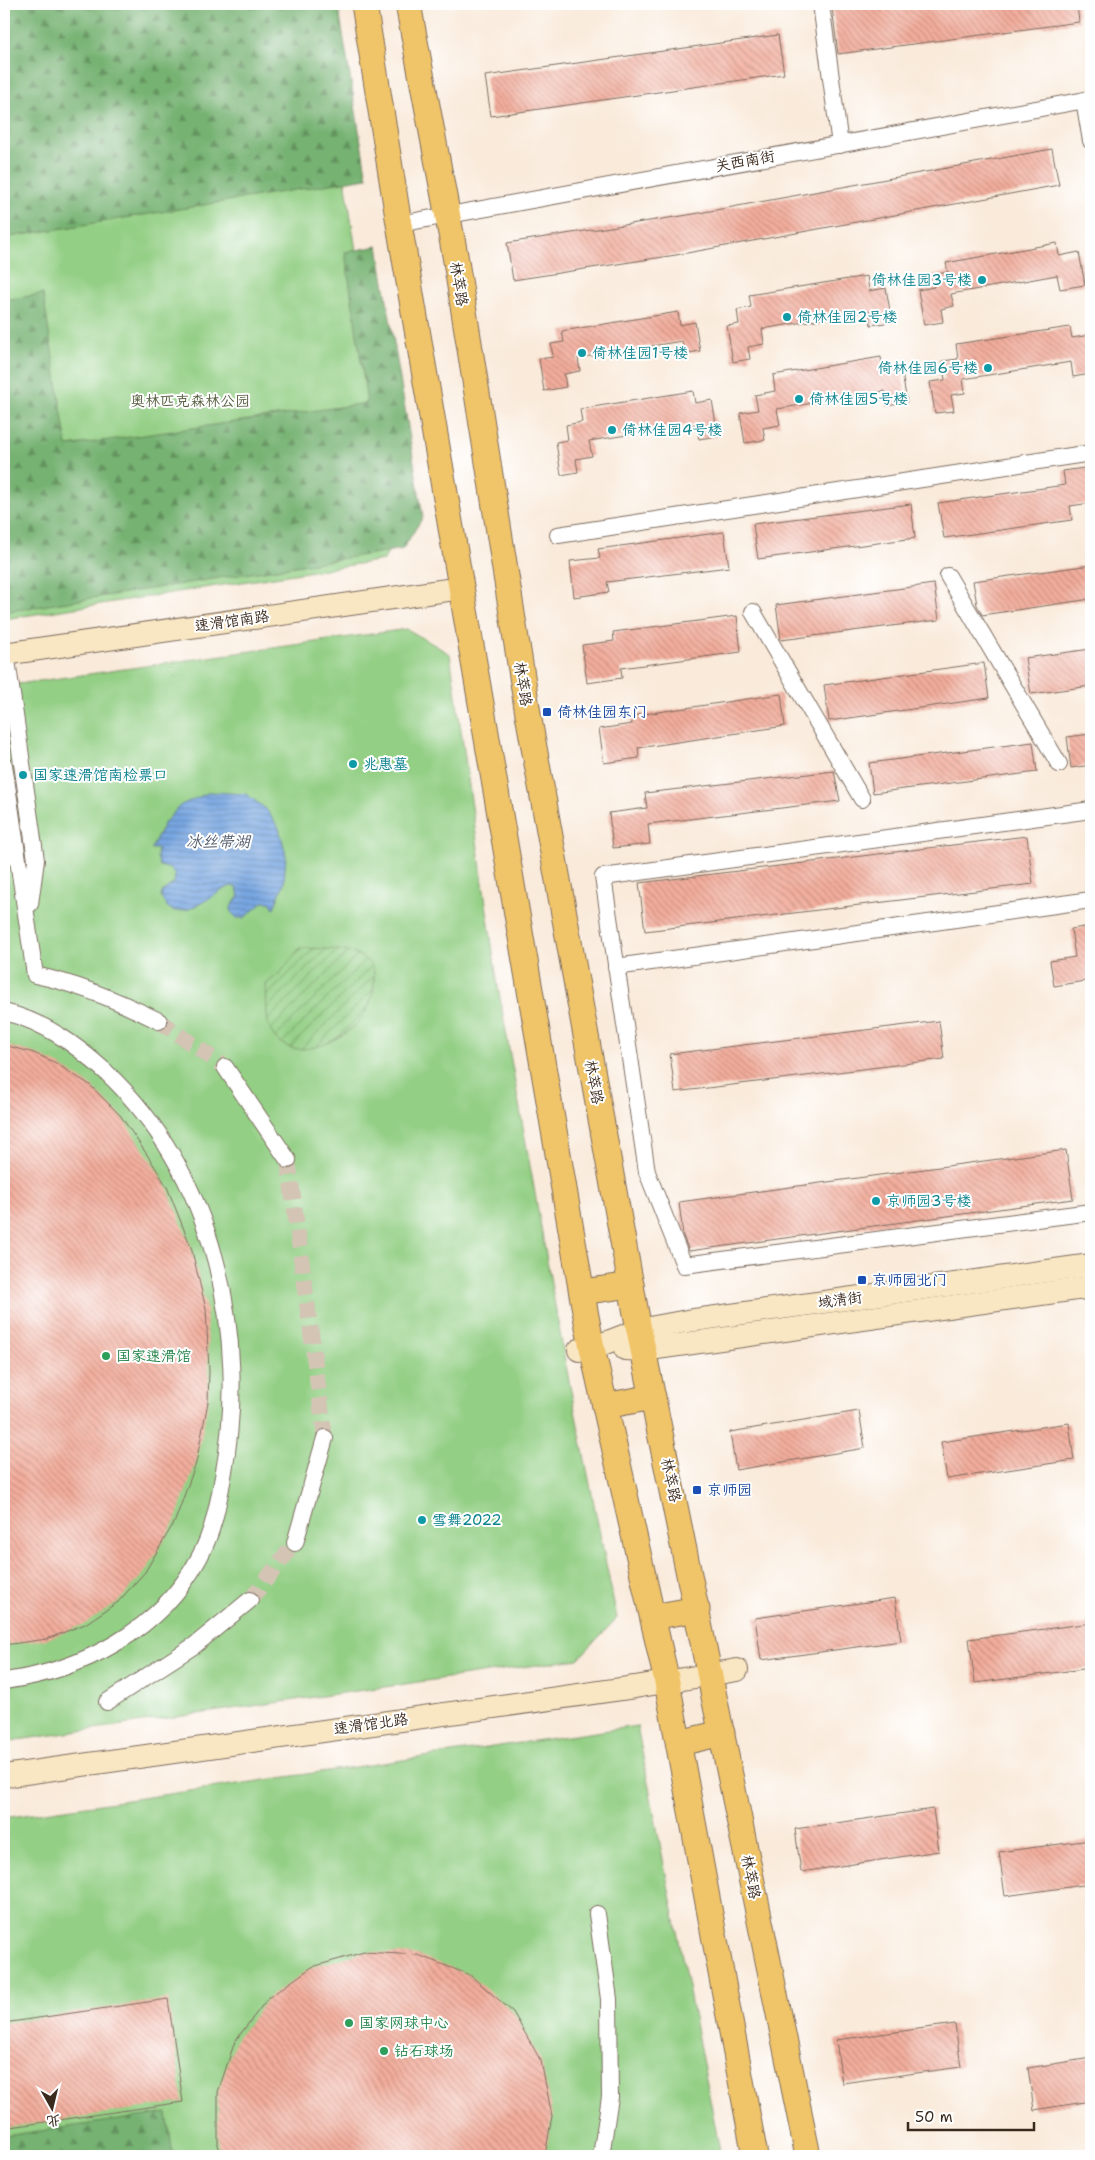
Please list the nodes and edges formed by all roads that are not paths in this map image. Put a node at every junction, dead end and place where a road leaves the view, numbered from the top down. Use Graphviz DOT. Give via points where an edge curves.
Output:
graph roads {
  1 [pos="364,4"];
  2 [pos="408,4"];
  3 [pos="821,4"];
  4 [pos="1088,100"];
  5 [pos="1091,141"];
  6 [pos="840,145"];
  7 [pos="446,215"];
  8 [pos="399,224"];
  9 [pos="1091,453"];
  10 [pos="558,535"];
  11 [pos="948,576"];
  12 [pos="461,588"];
  13 [pos="753,612"];
  14 [pos="5,654"];
  15 [pos="1058,764"];
  16 [pos="4,765"];
  17 [pos="862,799"];
  18 [pos="1091,810"];
  19 [pos="1091,900"];
  20 [pos="27,924"];
  21 [pos="616,967"];
  22 [pos="4,1012"];
  23 [pos="160,1021"];
  24 [pos="225,1067"];
  25 [pos="288,1160"];
  26 [pos="1091,1212"];
  27 [pos="1091,1266"];
  28 [pos="631,1285"];
  29 [pos="1091,1287"];
  30 [pos="582,1292"];
  31 [pos="641,1340"];
  32 [pos="586,1349"];
  33 [pos="653,1397"];
  34 [pos="605,1406"];
  35 [pos="325,1438"];
  36 [pos="295,1543"];
  37 [pos="250,1600"];
  38 [pos="697,1609"];
  39 [pos="653,1617"];
  40 [pos="737,1670"];
  41 [pos="710,1675"];
  42 [pos="4,1681"];
  43 [pos="668,1682"];
  44 [pos="107,1702"];
  45 [pos="722,1733"];
  46 [pos="679,1743"];
  47 [pos="4,1776"];
  48 [pos="597,1914"];
  49 [pos="601,2156"];
  50 [pos="756,2156"];
  51 [pos="808,2156"];
  1 -- 8 [label="main road"];
  2 -- 7 [label="main road, 林萃路"];
  3 -- 6 [label="street"];
  4 -- 5 [label="street"];
  4 -- 6 [label="street, 关西南街"];
  6 -- 7 [label="street, 关西南街"];
  7 -- 8 [label="street, 关西南街"];
  7 -- 28 [label="main road, 林萃路" via="528,714"];
  8 -- 12 [label="main road"];
  9 -- 10 [label="street"];
  11 -- 15 [label="street"];
  12 -- 14 [label="street, 速滑馆南路"];
  12 -- 30 [label="main road"];
  13 -- 17 [label="street"];
  14 -- 20 [label="street" via="36,860"];
  16 -- 20 [label="street"];
  18 -- 21 [label="street" via="603,877"];
  19 -- 21 [label="street"];
  20 -- 23 [label="street" via="34,975 92,991"];
  21 -- 26 [label="street" via="647,1172 684,1265"];
  22 -- 42 [label="street" via="44,1025 94,1062 137,1105 172,1154 201,1216 221,1281 232,1348 233,1383 228,1454 218,1507 200,1557 187,1577 137,1629 96,1655 51,1672"];
  24 -- 25 [label="street"];
  27 -- 31 [label="street, 域清街"];
  28 -- 30 [label="main road"];
  28 -- 31 [label="main road, 林萃路"];
  29 -- 31 [label="street, 域清街"];
  30 -- 32 [label="main road"];
  31 -- 32 [label="street, 域清街"];
  31 -- 33 [label="main road, 林萃路"];
  32 -- 34 [label="main road"];
  33 -- 34 [label="main road"];
  33 -- 38 [label="main road, 林萃路"];
  34 -- 39 [label="main road"];
  35 -- 36 [label="street"];
  37 -- 44 [label="street" via="194,1645"];
  38 -- 39 [label="main road"];
  38 -- 41 [label="main road, 林萃路"];
  39 -- 43 [label="main road"];
  40 -- 41 [label="street, 速滑馆北路"];
  41 -- 43 [label="street, 速滑馆北路"];
  41 -- 45 [label="main road, 林萃路"];
  43 -- 46 [label="main road"];
  43 -- 47 [label="street, 速滑馆北路"];
  45 -- 46 [label="main road"];
  45 -- 51 [label="main road, 林萃路"];
  46 -- 50 [label="main road"];
  48 -- 49 [label="street" via="609,1999 610,2097"];
}
